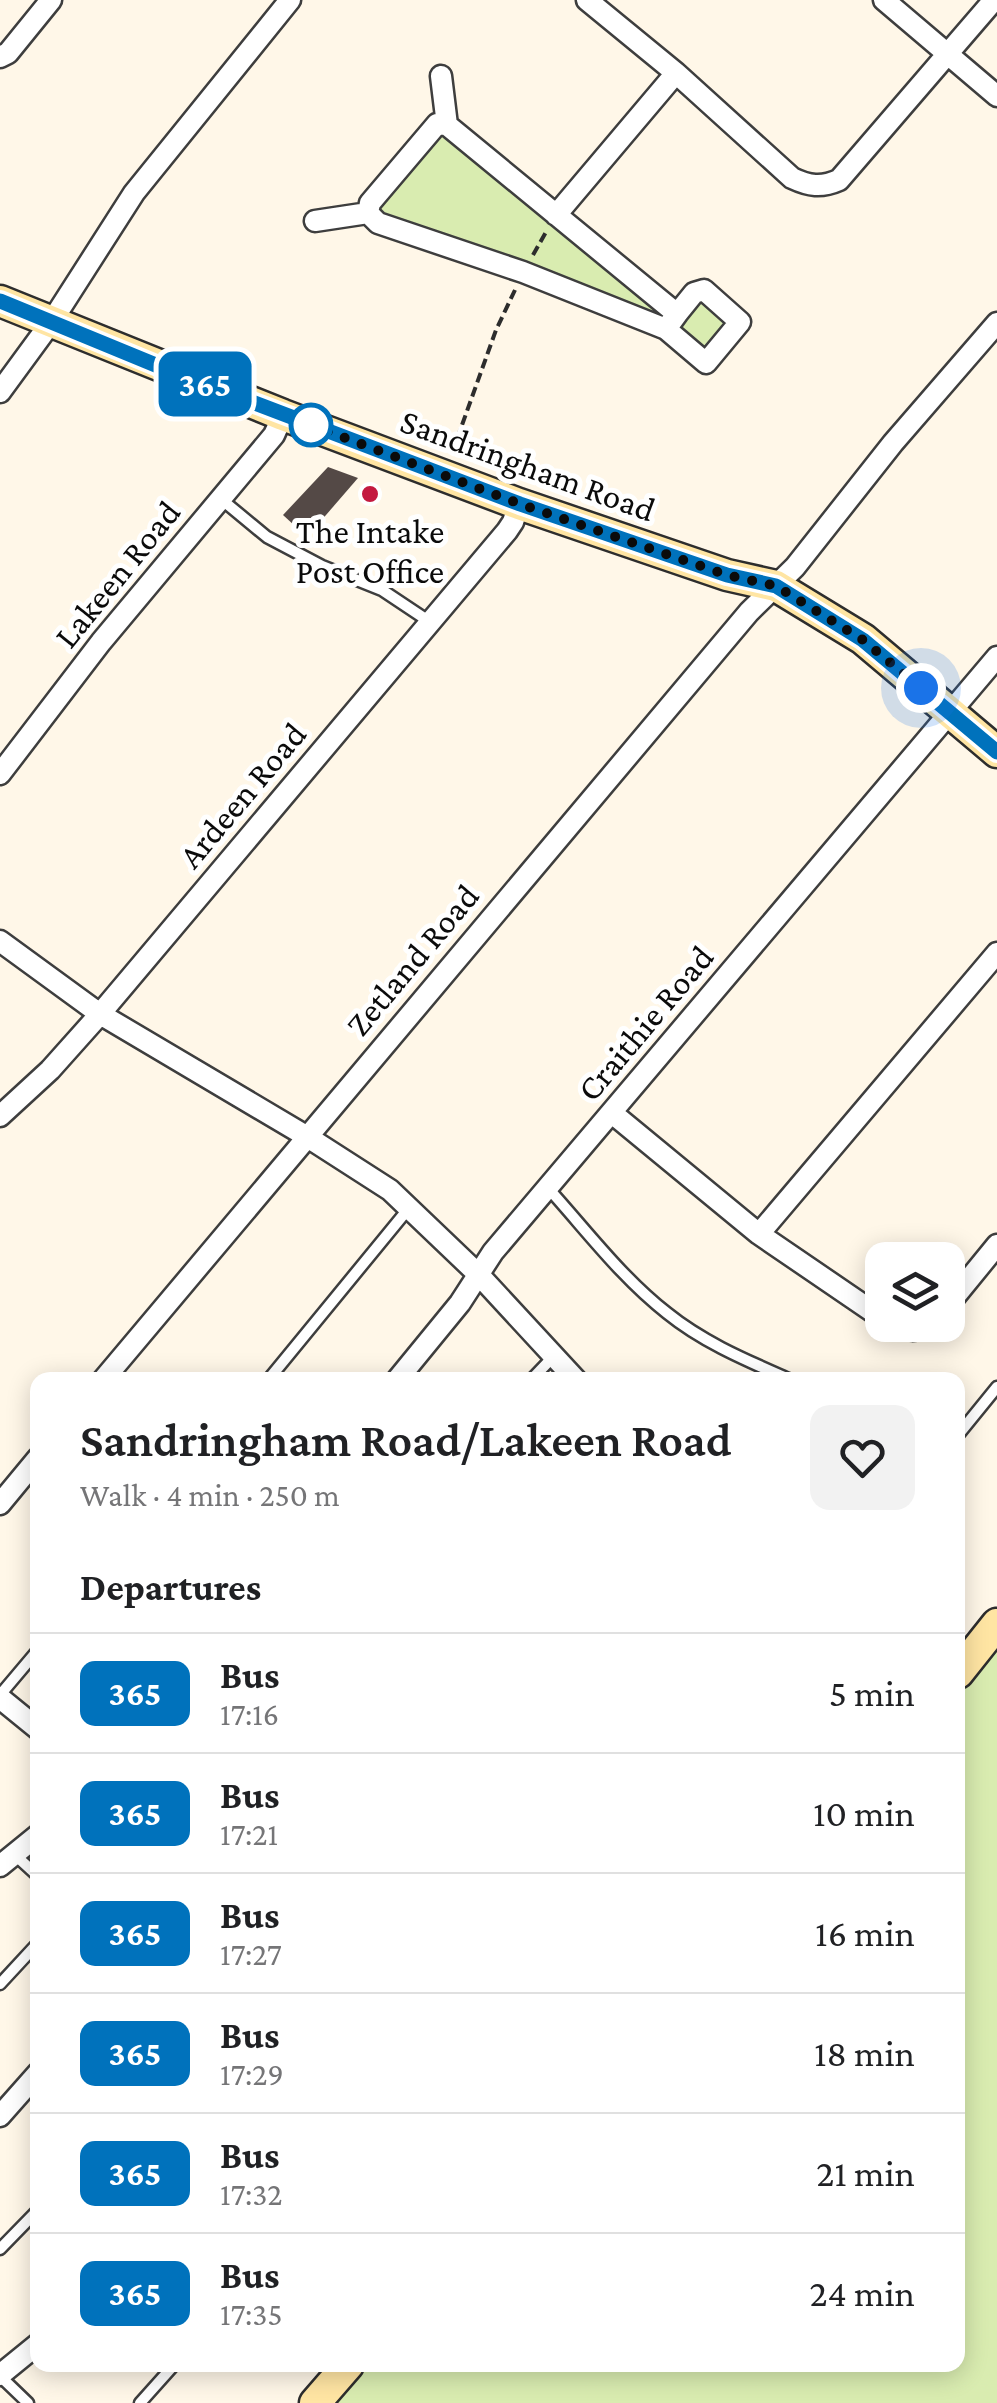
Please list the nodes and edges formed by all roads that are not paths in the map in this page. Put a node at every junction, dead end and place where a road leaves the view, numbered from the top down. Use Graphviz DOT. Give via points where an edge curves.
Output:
graph roads {
  1 [pos="51,0"];
  2 [pos="290,0"];
  3 [pos="588,0"];
  4 [pos="884,0"];
  5 [pos="994,0"];
  6 [pos="948,54"];
  7 [pos="0,56"];
  8 [pos="676,73"];
  9 [pos="441,76"];
  10 [pos="997,96"];
  11 [pos="447,126"];
  12 [pos="368,213"];
  13 [pos="556,215"];
  14 [pos="314,221"];
  15 [pos="0,301"];
  16 [pos="52,320"];
  17 [pos="997,323"];
  18 [pos="0,392"];
  19 [pos="283,415"];
  20 [pos="220,499"];
  21 [pos="520,504"];
  22 [pos="776,586"];
  23 [pos="430,622"];
  24 [pos="997,657"];
  25 [pos="950,712"];
  26 [pos="997,752"];
  27 [pos="0,774"];
  28 [pos="0,940"];
  29 [pos="997,953"];
  30 [pos="100,1014"];
  31 [pos="612,1112"];
  32 [pos="0,1116"];
  33 [pos="306,1136"];
  34 [pos="548,1188"];
  35 [pos="409,1208"];
  36 [pos="760,1234"];
  37 [pos="997,1245"];
  38 [pos="479,1275"];
  39 [pos="965,1284"];
  40 [pos="865,1306"];
  41 [pos="554,1356"];
  42 [pos="110,1372"];
  43 [pos="275,1372"];
  44 [pos="403,1372"];
  45 [pos="539,1372"];
  46 [pos="569,1372"];
  47 [pos="774,1372"];
  48 [pos="997,1387"];
  49 [pos="965,1426"];
  50 [pos="30,1468"];
  51 [pos="0,1504"];
  52 [pos="997,1624"];
  53 [pos="965,1655"];
  54 [pos="30,1660"];
  55 [pos="0,1696"];
  56 [pos="30,1723"];
  57 [pos="30,1842"];
  58 [pos="7,1860"];
  59 [pos="30,1872"];
  60 [pos="30,1951"];
  61 [pos="0,1984"];
  62 [pos="30,2082"];
  63 [pos="0,2116"];
  64 [pos="30,2218"];
  65 [pos="0,2249"];
  66 [pos="30,2351"];
  67 [pos="168,2372"];
  68 [pos="342,2372"];
  69 [pos="0,2376"];
  70 [pos="28,2403"];
  71 [pos="140,2403"];
  72 [pos="315,2403"];
  1 -- 7 [label="street"];
  2 -- 16 [label="street" via="134,193"];
  3 -- 8 [label="street"];
  4 -- 6 [label="street"];
  5 -- 6 [label="street"];
  6 -- 8 [label="street" via="826,186 792,178"];
  6 -- 10 [label="street"];
  8 -- 13 [label="street"];
  9 -- 11 [label="street"];
  11 -- 12 [label="street" via="429,130"];
  11 -- 13 [label="street"];
  12 -- 13 [label="street" via="378,223 671,322"];
  12 -- 14 [label="street"];
  15 -- 16 [label="street, Sandringham Road"];
  16 -- 18 [label="street"];
  16 -- 19 [label="street, Sandringham Road"];
  17 -- 22 [label="street, Zetland Road"];
  19 -- 20 [label="street, Lakeen Road"];
  19 -- 21 [label="street, Sandringham Road"];
  20 -- 23 [label="lane" via="267,538 382,590"];
  20 -- 27 [label="street, Lakeen Road"];
  21 -- 22 [label="street, Sandringham Road"];
  21 -- 23 [label="street, Ardeen Road" via="507,531"];
  22 -- 25 [label="street, Sandringham Road" via="863,640"];
  22 -- 33 [label="street, Zetland Road"];
  23 -- 30 [label="street, Ardeen Road"];
  24 -- 25 [label="street, Craithie Road"];
  25 -- 26 [label="street, Sandringham Road"];
  25 -- 31 [label="street, Craithie Road"];
  28 -- 30 [label="street"];
  29 -- 36 [label="street"];
  30 -- 32 [label="street, Ardeen Road"];
  30 -- 33 [label="street"];
  31 -- 34 [label="street, Craithie Road"];
  31 -- 36 [label="street"];
  33 -- 35 [label="street"];
  33 -- 42 [label="street, Zetland Road"];
  34 -- 38 [label="street, Craithie Road"];
  34 -- 47 [label="lane" via="666,1312"];
  35 -- 38 [label="street"];
  35 -- 43 [label="lane"];
  36 -- 40 [label="street"];
  37 -- 39 [label="street"];
  38 -- 41 [label="street"];
  38 -- 44 [label="street, Craithie Road"];
  41 -- 45 [label="lane"];
  41 -- 46 [label="street"];
  48 -- 49 [label="lane"];
  50 -- 51 [label="street"];
  52 -- 53 [label="street"];
  54 -- 55 [label="lane"];
  55 -- 56 [label="street"];
  57 -- 58 [label="street"];
  58 -- 59 [label="lane"];
  60 -- 61 [label="lane"];
  62 -- 63 [label="street"];
  64 -- 65 [label="lane"];
  66 -- 69 [label="street"];
  67 -- 71 [label="lane"];
  68 -- 72 [label="street"];
  69 -- 70 [label="lane"];
}
